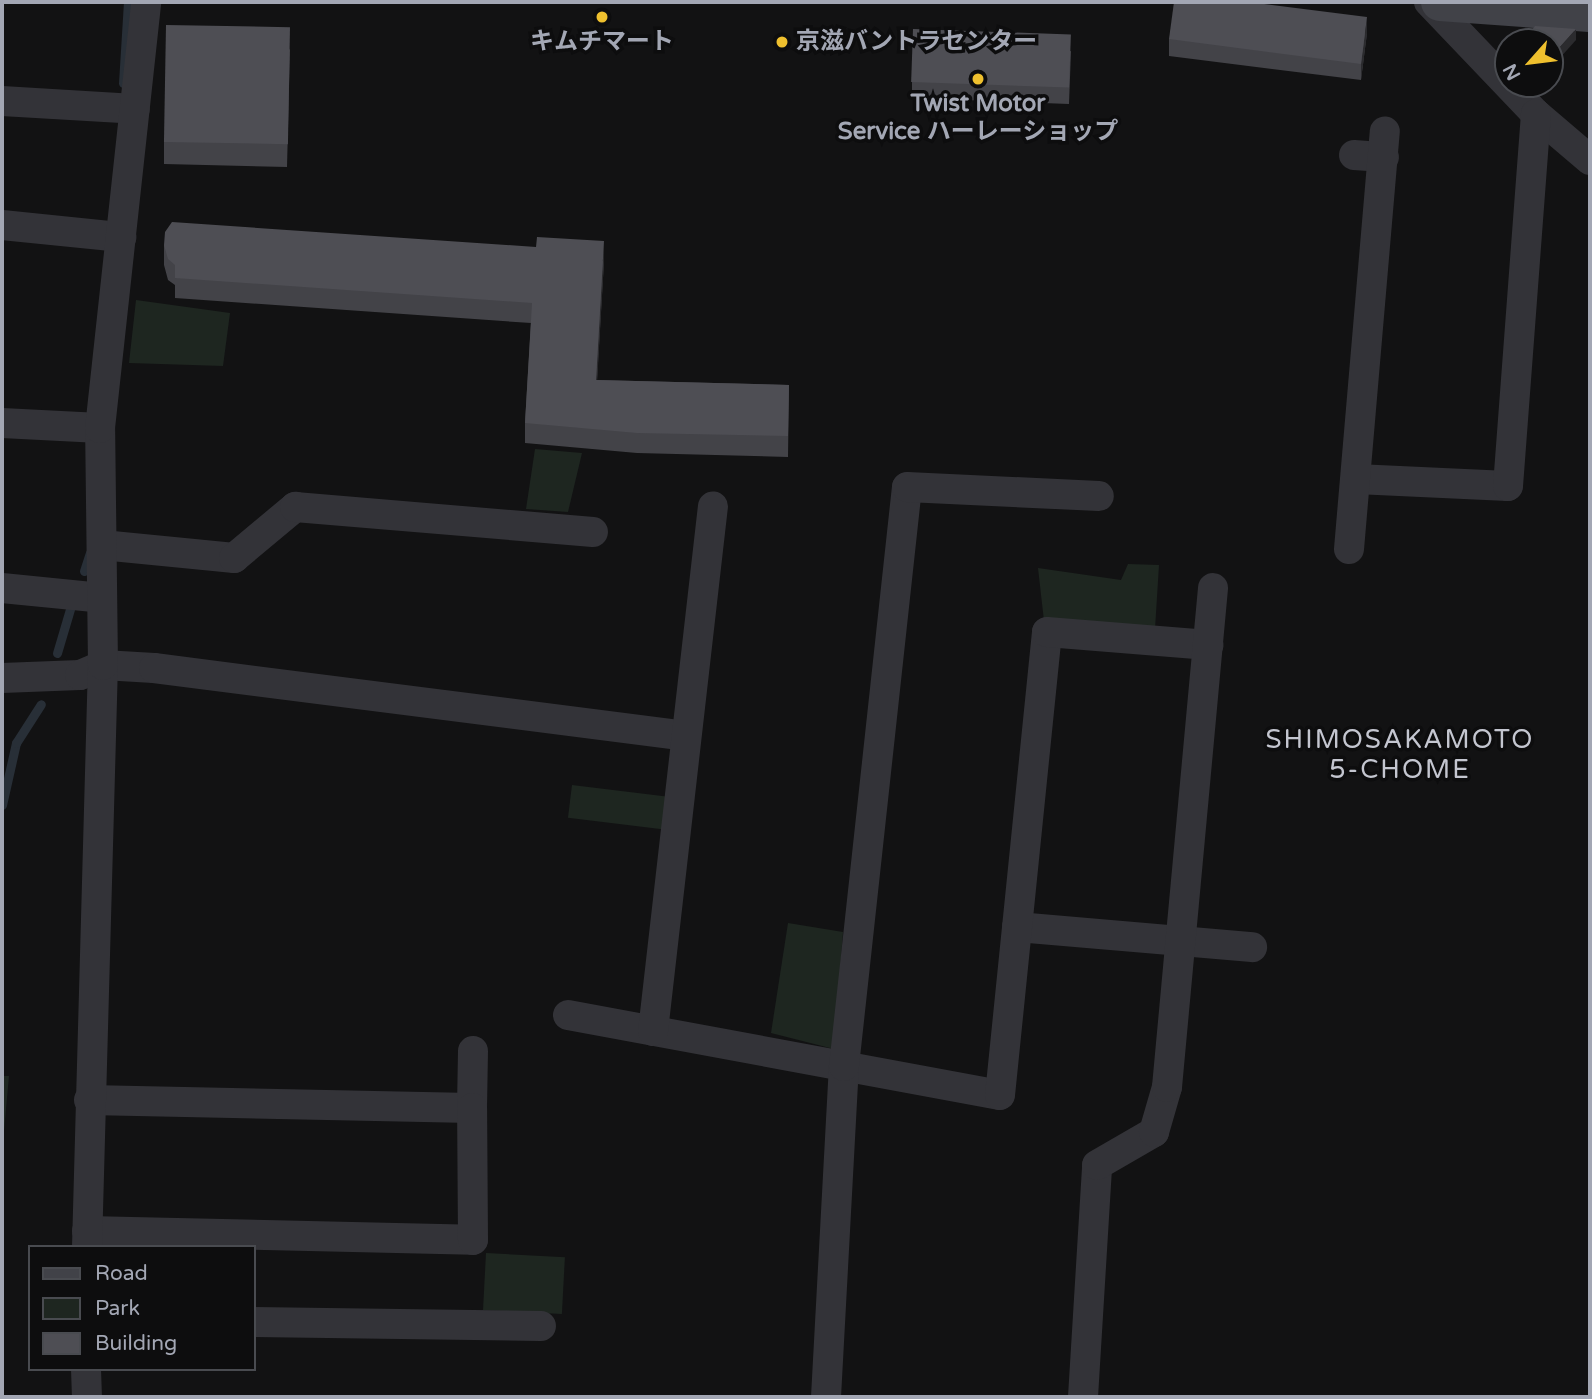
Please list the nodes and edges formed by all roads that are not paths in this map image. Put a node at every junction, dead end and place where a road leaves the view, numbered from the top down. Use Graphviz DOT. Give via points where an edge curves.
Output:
graph roads {
  1 [pos="146,2"];
  2 [pos="1429,2"];
  3 [pos="1440,2"];
  4 [pos="1590,13"];
  5 [pos="2,101"];
  6 [pos="135,109"];
  7 [pos="1536,114"];
  8 [pos="1354,155"];
  9 [pos="1590,160"];
  10 [pos="2,225"];
  11 [pos="121,237"];
  12 [pos="2,423"];
  13 [pos="100,428"];
  14 [pos="1356,479"];
  15 [pos="1099,496"];
  16 [pos="713,506"];
  17 [pos="593,532"];
  18 [pos="102,545"];
  19 [pos="1349,549"];
  20 [pos="2,588"];
  21 [pos="1213,588"];
  22 [pos="102,598"];
  23 [pos="1208,645"];
  24 [pos="103,665"];
  25 [pos="2,678"];
  26 [pos="686,736"];
  27 [pos="1017,927"];
  28 [pos="1181,941"];
  29 [pos="1252,947"];
  30 [pos="568,1015"];
  31 [pos="653,1031"];
  32 [pos="473,1051"];
  33 [pos="844,1066"];
  34 [pos="89,1100"];
  35 [pos="472,1108"];
  36 [pos="87,1239"];
  37 [pos="256,1322"];
  38 [pos="541,1326"];
  39 [pos="86,1371"];
  40 [pos="87,1397"];
  41 [pos="826,1397"];
  42 [pos="1083,1397"];
  1 -- 6 [label="street"];
  2 -- 7 [label="street"];
  3 -- 4 [label="main road"];
  5 -- 6 [label="street"];
  6 -- 11 [label="street"];
  7 -- 9 [label="street"];
  7 -- 14 [label="street" via="1508,486"];
  8 -- 14 [label="street" via="1385,144"];
  10 -- 11 [label="street"];
  11 -- 13 [label="street"];
  12 -- 13 [label="street"];
  13 -- 18 [label="street"];
  14 -- 19 [label="street"];
  15 -- 33 [label="street" via="907,487"];
  16 -- 26 [label="street"];
  17 -- 18 [label="street" via="295,507 234,558"];
  18 -- 22 [label="street"];
  20 -- 22 [label="street"];
  21 -- 23 [label="street"];
  22 -- 24 [label="street"];
  23 -- 27 [label="street" via="1047,632"];
  23 -- 28 [label="street"];
  24 -- 25 [label="street" via="80,675"];
  24 -- 26 [label="street" via="535,713"];
  24 -- 34 [label="street"];
  26 -- 31 [label="street"];
  27 -- 28 [label="street"];
  27 -- 33 [label="street" via="1000,1095"];
  28 -- 29 [label="street"];
  28 -- 42 [label="street" via="1167,1087 1154,1132 1097,1165"];
  30 -- 31 [label="street"];
  31 -- 33 [label="street"];
  32 -- 35 [label="street"];
  33 -- 41 [label="street"];
  34 -- 35 [label="street"];
  34 -- 36 [label="street"];
  35 -- 36 [label="street" via="473,1240"];
  37 -- 38 [label="street"];
  39 -- 40 [label="street"];
}
